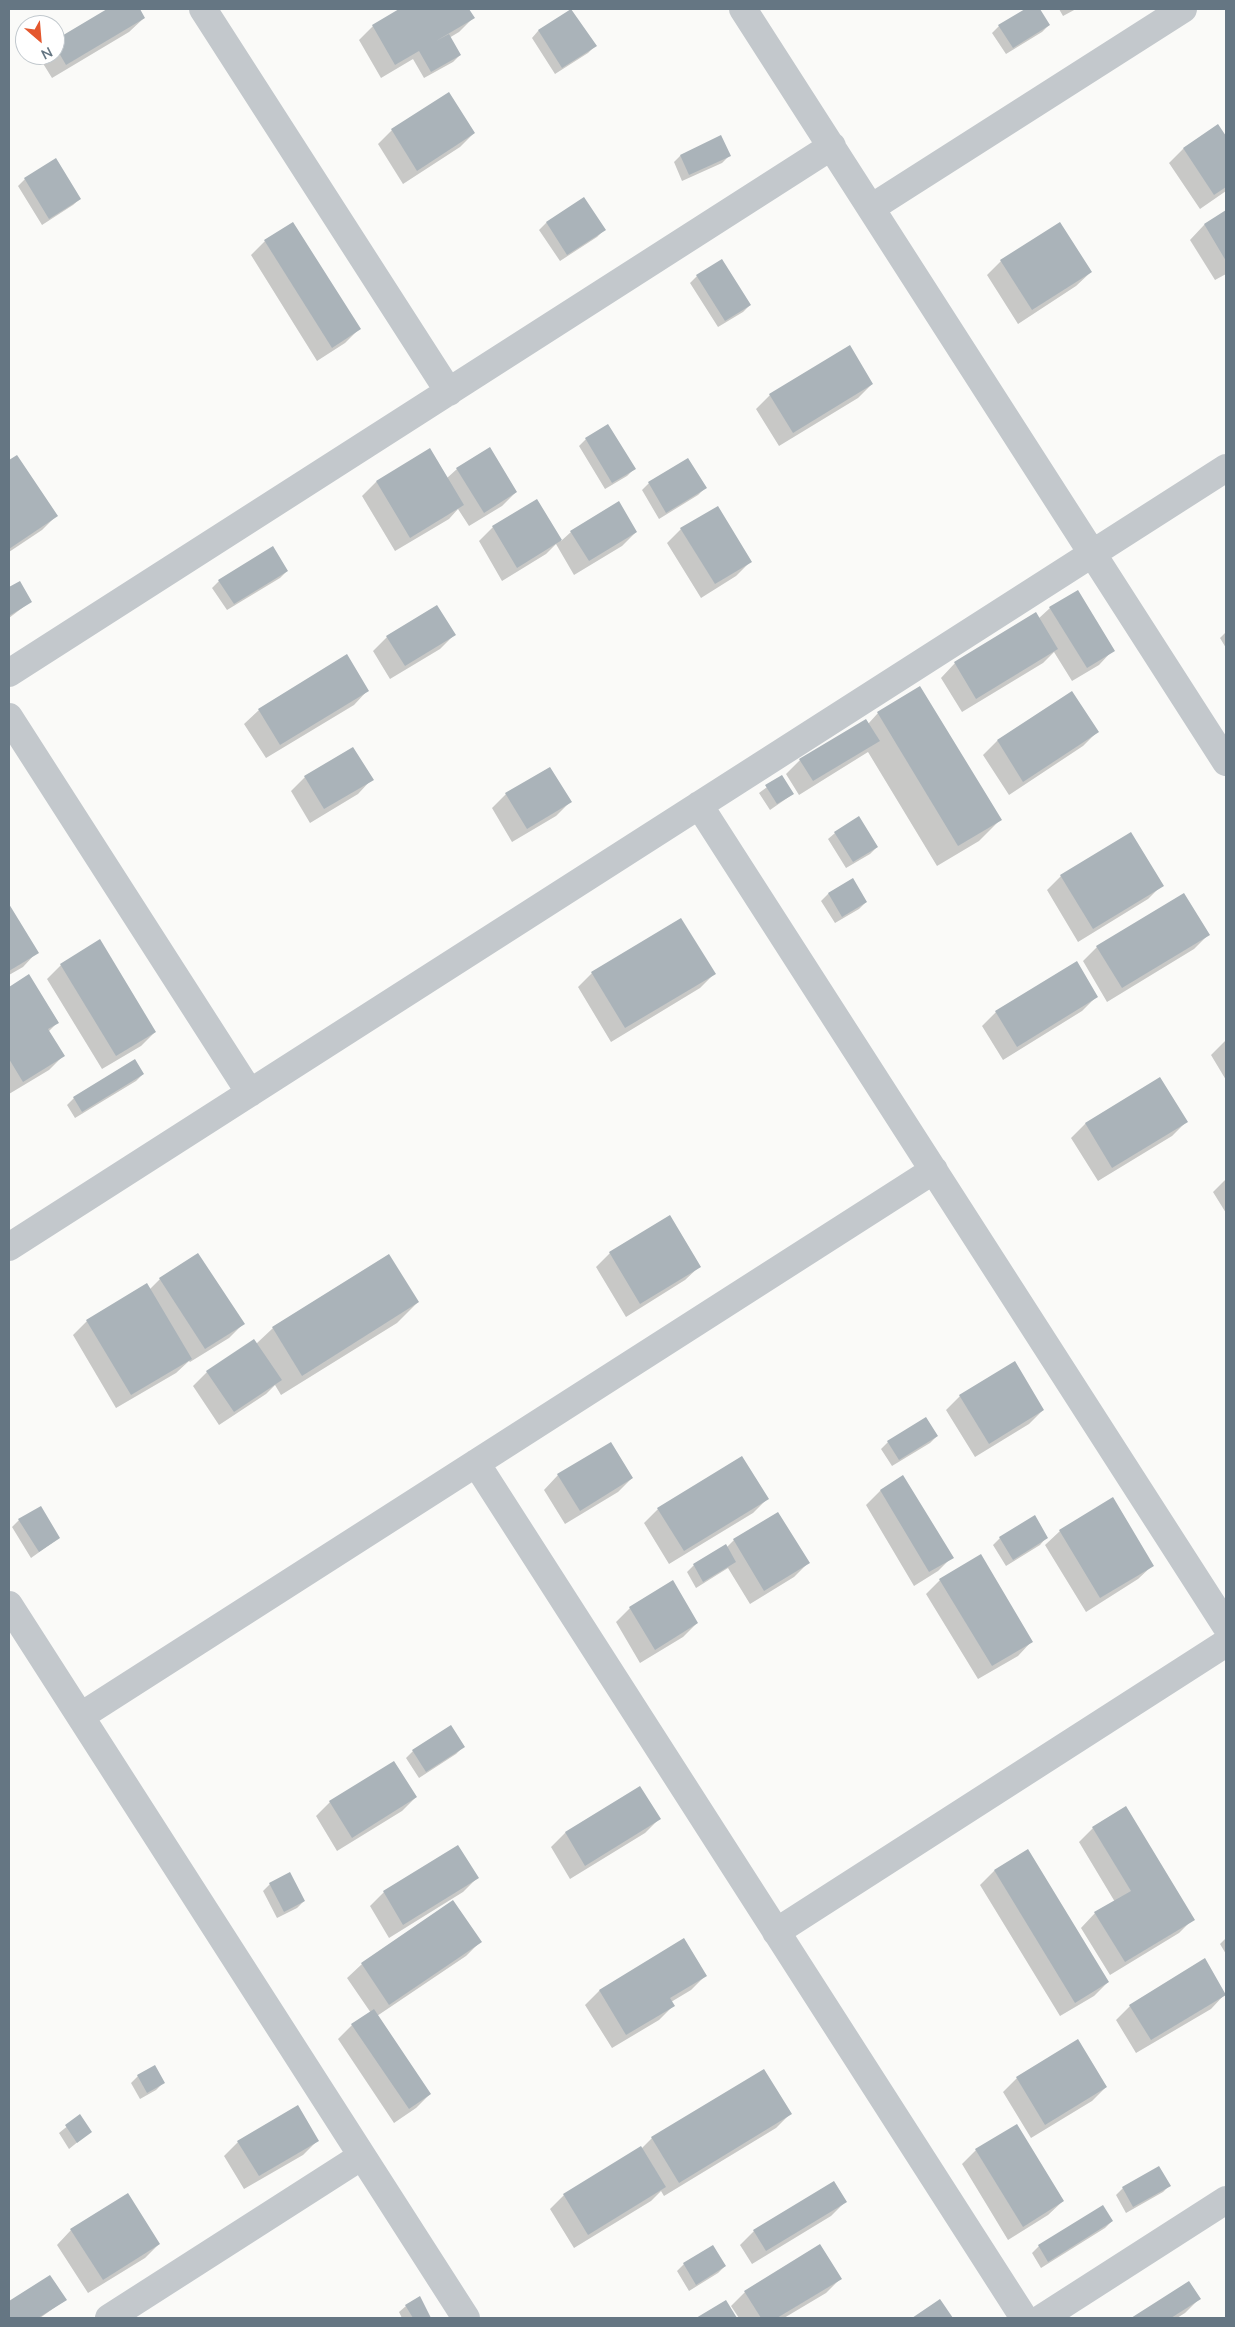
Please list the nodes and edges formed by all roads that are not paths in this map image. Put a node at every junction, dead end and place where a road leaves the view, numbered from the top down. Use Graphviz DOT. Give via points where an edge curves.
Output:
graph roads {
  1 [pos="203,9"];
  2 [pos="743,9"];
  3 [pos="1183,9"];
  4 [pos="832,146"];
  5 [pos="871,208"];
  6 [pos="449,392"];
  7 [pos="1226,468"];
  8 [pos="1092,553"];
  9 [pos="9,673"];
  10 [pos="9,717"];
  11 [pos="1226,762"];
  12 [pos="699,805"];
  13 [pos="250,1093"];
  14 [pos="934,1170"];
  15 [pos="9,1247"];
  16 [pos="476,1463"];
  17 [pos="9,1605"];
  18 [pos="1226,1626"];
  19 [pos="1226,1643"];
  20 [pos="81,1716"];
  21 [pos="776,1932"];
  22 [pos="362,2156"];
  23 [pos="1226,2200"];
  24 [pos="109,2318"];
  25 [pos="466,2318"];
  26 [pos="1024,2318"];
  27 [pos="1042,2318"];
  1 -- 6 [label="street"];
  2 -- 4 [label="street"];
  3 -- 5 [label="street"];
  4 -- 5 [label="street"];
  4 -- 6 [label="street"];
  5 -- 8 [label="street"];
  6 -- 9 [label="street"];
  7 -- 8 [label="street"];
  8 -- 11 [label="street"];
  8 -- 12 [label="street"];
  10 -- 13 [label="street"];
  12 -- 13 [label="street"];
  12 -- 14 [label="street"];
  13 -- 15 [label="street"];
  14 -- 16 [label="street"];
  14 -- 18 [label="street"];
  16 -- 20 [label="street"];
  16 -- 21 [label="street"];
  17 -- 20 [label="street"];
  19 -- 21 [label="street"];
  20 -- 22 [label="street"];
  21 -- 26 [label="street"];
  22 -- 24 [label="street"];
  22 -- 25 [label="street"];
  23 -- 27 [label="street"];
}
